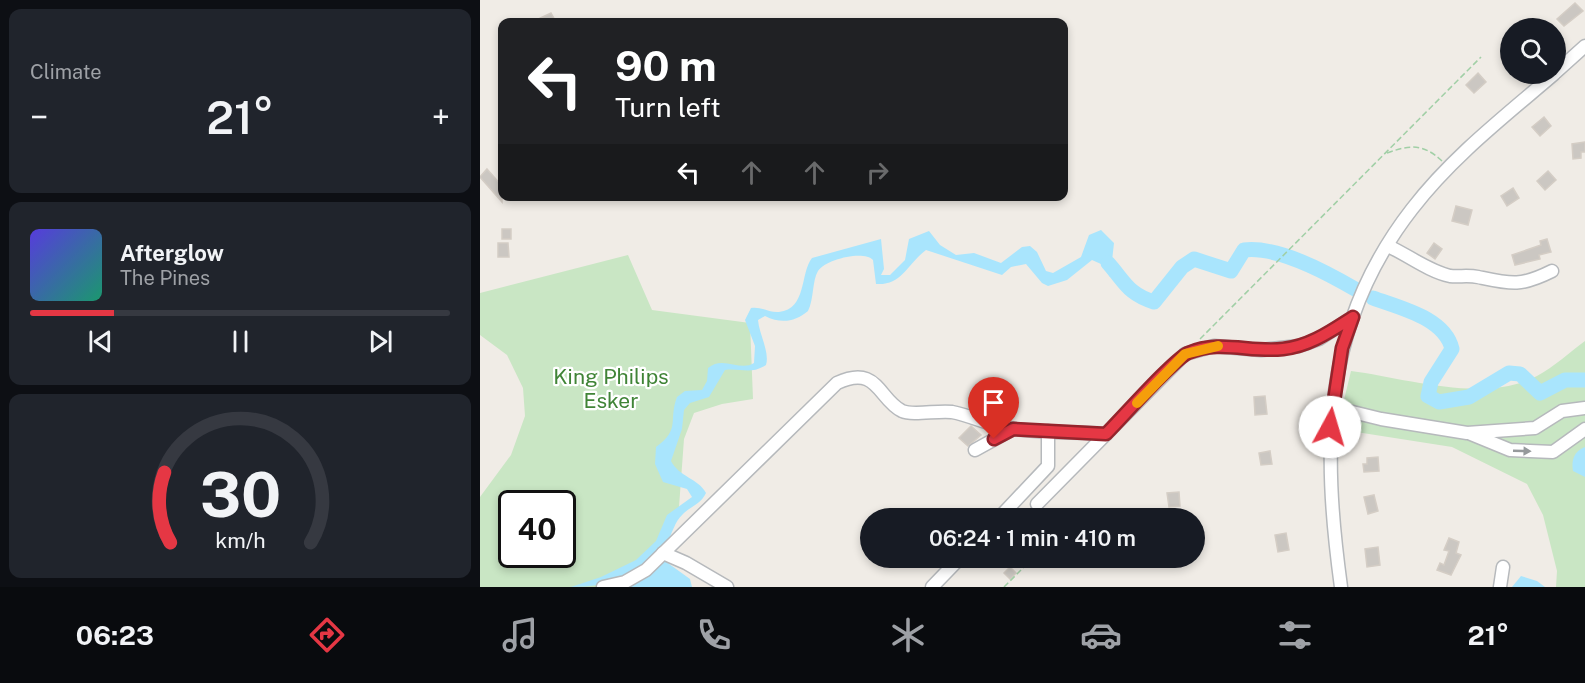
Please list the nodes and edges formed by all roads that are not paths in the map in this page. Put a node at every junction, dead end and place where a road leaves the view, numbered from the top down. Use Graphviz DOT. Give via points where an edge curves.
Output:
graph roads {
  1 [pos="1585,46"];
  2 [pos="1566,63"];
  3 [pos="1543,84"];
  4 [pos="1388,246"];
  5 [pos="1552,271"];
  6 [pos="1353,317"];
  7 [pos="1332,407"];
  8 [pos="1585,408"];
  9 [pos="1013,429"];
  10 [pos="1585,429"];
  11 [pos="1048,431"];
  12 [pos="1467,433"];
  13 [pos="1106,434"];
  14 [pos="975,450"];
  15 [pos="1037,504"];
  16 [pos="1009,508"];
  17 [pos="663,553"];
  18 [pos="1503,567"];
  19 [pos="950,568"];
  20 [pos="603,587"];
  21 [pos="727,587"];
  22 [pos="932,587"];
  23 [pos="1341,587"];
  24 [pos="1500,587"];
  1 -- 2 [label="street"];
  3 -- 4 [label="street" via="1449,168 1412,209"];
  4 -- 5 [label="street" via="1451,276 1474,276 1509,285 1525,284"];
  4 -- 6 [label="street"];
  6 -- 7 [label="street" via="1342,348"];
  6 -- 13 [label="street" via="1299,346 1261,350 1214,346 1185,354"];
  7 -- 12 [label="street"];
  7 -- 23 [label="street" via="1330,477"];
  8 -- 12 [label="street" via="1562,411 1535,428"];
  9 -- 11 [label="street"];
  9 -- 14 [label="street"];
  9 -- 17 [label="street" via="952,412 902,411 882,388 869,380 848,378 837,383"];
  12 -- 10 [label="street, one-way" via="1510,450 1553,452"];
  11 -- 13 [label="street"];
  11 -- 16 [label="street" via="1048,466"];
  13 -- 15 [label="street"];
  17 -- 20 [label="street" via="637,576"];
  17 -- 21 [label="street"];
  18 -- 24 [label="street"];
  19 -- 22 [label="street"];
}
